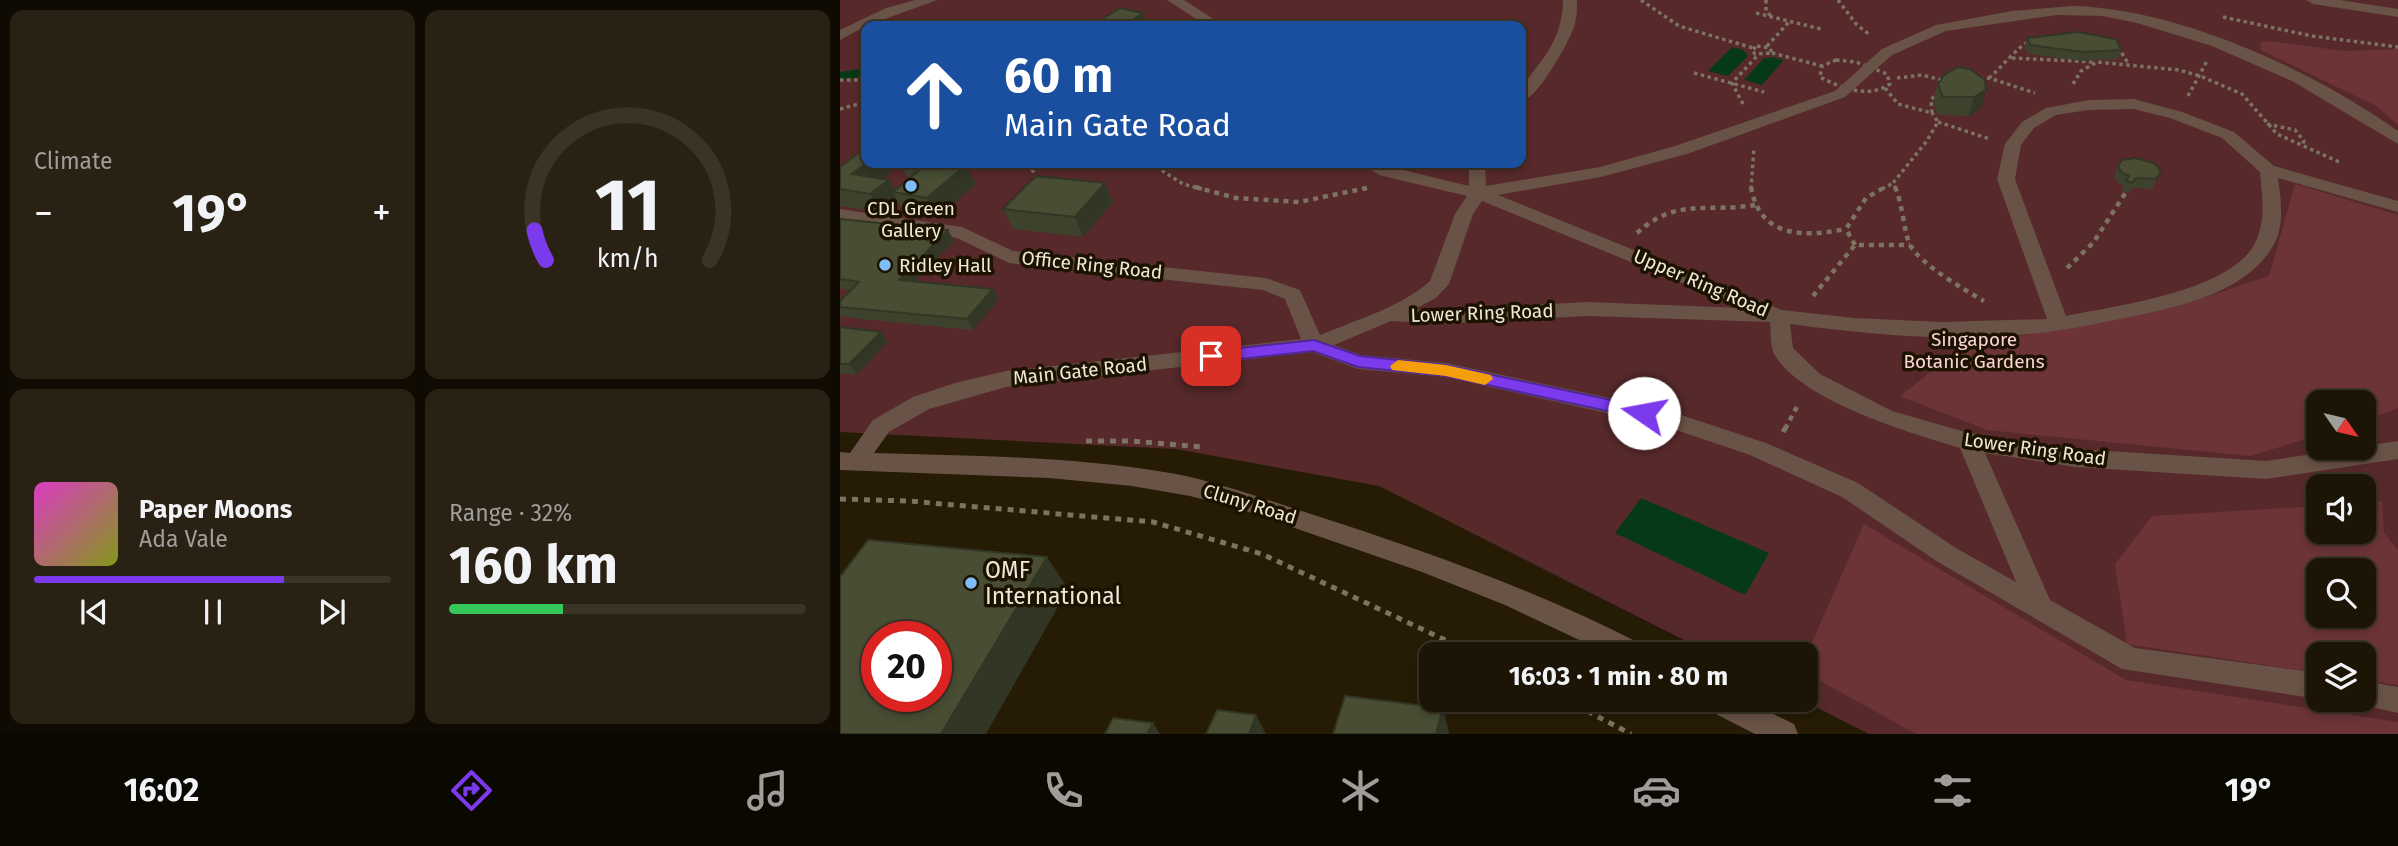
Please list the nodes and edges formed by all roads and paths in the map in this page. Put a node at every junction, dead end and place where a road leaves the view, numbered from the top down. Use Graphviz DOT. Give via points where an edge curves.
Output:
graph roads {
  1 [pos="930,0"];
  2 [pos="1174,0"];
  3 [pos="1570,0"];
  4 [pos="1641,0"];
  5 [pos="1766,0"];
  6 [pos="1838,0"];
  7 [pos="2313,0"];
  8 [pos="1756,13"];
  9 [pos="2398,13"];
  10 [pos="1771,17"];
  11 [pos="2234,19"];
  12 [pos="871,21"];
  13 [pos="1209,21"];
  14 [pos="1790,21"];
  15 [pos="861,26"];
  16 [pos="1821,29"];
  17 [pos="840,36"];
  18 [pos="2037,40"];
  19 [pos="2391,41"];
  20 [pos="2216,43"];
  21 [pos="2114,44"];
  22 [pos="2384,44"];
  23 [pos="1767,46"];
  24 [pos="2398,47"];
  25 [pos="1753,48"];
  26 [pos="1890,50"];
  27 [pos="2016,51"];
  28 [pos="2026,51"];
  29 [pos="1772,53"];
  30 [pos="2115,53"];
  31 [pos="2123,53"];
  32 [pos="1758,55"];
  33 [pos="2012,58"];
  34 [pos="2097,62"];
  35 [pos="2129,64"];
  36 [pos="1822,66"];
  37 [pos="1694,73"];
  38 [pos="1989,78"];
  39 [pos="1891,79"];
  40 [pos="1976,79"];
  41 [pos="840,80"];
  42 [pos="861,80"];
  43 [pos="1732,83"];
  44 [pos="1885,88"];
  45 [pos="1526,90"];
  46 [pos="1764,92"];
  47 [pos="861,103"];
  48 [pos="2069,108"];
  49 [pos="840,109"];
  50 [pos="1934,113"];
  51 [pos="2176,115"];
  52 [pos="1938,122"];
  53 [pos="2266,124"];
  54 [pos="1756,126"];
  55 [pos="2398,139"];
  56 [pos="2013,144"];
  57 [pos="2302,145"];
  58 [pos="1032,168"];
  59 [pos="1158,168"];
  60 [pos="1379,168"];
  61 [pos="1477,168"];
  62 [pos="2268,170"];
  63 [pos="1409,176"];
  64 [pos="1893,183"];
  65 [pos="1038,190"];
  66 [pos="2126,192"];
  67 [pos="1478,193"];
  68 [pos="1755,205"];
  69 [pos="2398,208"];
  70 [pos="840,214"];
  71 [pos="1846,229"];
  72 [pos="1854,245"];
  73 [pos="1910,245"];
  74 [pos="1623,250"];
  75 [pos="2043,284"];
  76 [pos="1389,314"];
  77 [pos="1787,317"];
  78 [pos="2059,324"];
  79 [pos="2026,328"];
  80 [pos="1314,345"];
  81 [pos="1812,379"];
  82 [pos="1969,442"];
  83 [pos="2398,450"];
  84 [pos="1771,454"];
  85 [pos="848,462"];
  86 [pos="840,499"];
  87 [pos="2040,610"];
  88 [pos="1449,642"];
  89 [pos="1612,642"];
  90 [pos="2306,684"];
  91 [pos="2376,696"];
  92 [pos="2398,700"];
  93 [pos="1589,712"];
  94 [pos="1740,712"];
  95 [pos="1631,734"];
  96 [pos="1784,734"];
  1 -- 12 [label="street"];
  2 -- 13 [label="street"];
  3 -- 45 [label="street" via="1558,48"];
  4 -- 25 [label="path" via="1679,26"];
  5 -- 10 [label="path"];
  6 -- 26 [label="path" via="1857,25"];
  7 -- 9 [label="street"];
  8 -- 10 [label="path"];
  10 -- 14 [label="path"];
  11 -- 22 [label="path" via="2312,36"];
  14 -- 16 [label="path"];
  14 -- 23 [label="path"];
  15 -- 17 [label="street"];
  18 -- 27 [label="path"];
  19 -- 22 [label="path"];
  20 -- 26 [label="street" via="2102,12 2061,10 1939,28"];
  20 -- 51 [label="path"];
  20 -- 55 [label="street" via="2264,62 2371,117"];
  21 -- 31 [label="path"];
  22 -- 24 [label="path"];
  23 -- 25 [label="path"];
  23 -- 29 [label="path"];
  25 -- 32 [label="path"];
  26 -- 54 [label="street" via="1851,88"];
  27 -- 28 [label="path"];
  27 -- 33 [label="path"];
  29 -- 32 [label="path"];
  29 -- 36 [label="path"];
  30 -- 31 [label="path"];
  31 -- 35 [label="path"];
  32 -- 43 [label="path"];
  33 -- 34 [label="path"];
  33 -- 38 [label="path"];
  37 -- 43 [label="path"];
  38 -- 40 [label="path"];
  38 -- 48 [label="path"];
  39 -- 50 [label="path" via="1922,75 1951,83 1933,96"];
  41 -- 42 [label="path"];
  43 -- 46 [label="path"];
  43 -- 54 [label="path"];
  44 -- 50 [label="path" via="1898,105"];
  47 -- 49 [label="path"];
  48 -- 51 [label="street" via="2134,104"];
  48 -- 56 [label="street" via="2052,111 2028,125"];
  50 -- 52 [label="path"];
  51 -- 62 [label="street" via="2228,135"];
  52 -- 56 [label="path"];
  52 -- 64 [label="path"];
  53 -- 57 [label="path" via="2295,130 2304,141"];
  54 -- 67 [label="street" via="1601,172"];
  54 -- 68 [label="path" via="1751,186"];
  56 -- 75 [label="street" via="2006,179"];
  58 -- 65 [label="path"];
  59 -- 63 [label="path" via="1183,184 1261,200 1310,200"];
  60 -- 63 [label="street"];
  61 -- 67 [label="street"];
  62 -- 69 [label="street"];
  62 -- 78 [label="street, Upper Ring Road" via="2273,209 2265,244 2234,277 2170,302"];
  63 -- 67 [label="street"];
  64 -- 71 [label="path" via="1866,198"];
  64 -- 73 [label="path" via="1902,202"];
  66 -- 75 [label="path" via="2103,233 2081,258"];
  67 -- 74 [label="street, Upper Ring Road"];
  67 -- 76 [label="street, Main Gate Road" via="1464,214 1439,284"];
  68 -- 71 [label="path" via="1770,223 1791,233 1817,235"];
  68 -- 74 [label="path" via="1728,210 1674,209 1659,214"];
  70 -- 80 [label="street, Office Ring Road" via="962,233 1009,257 1266,284 1293,295"];
  71 -- 72 [label="path"];
  72 -- 73 [label="path"];
  72 -- 77 [label="path"];
  73 -- 79 [label="path" via="1943,276"];
  74 -- 77 [label="street, Upper Ring Road"];
  75 -- 78 [label="street"];
  76 -- 77 [label="street, Lower Ring Road" via="1440,317 1587,309"];
  76 -- 80 [label="street, Main Gate Road"];
  77 -- 79 [label="street, Upper Ring Road" via="1879,327"];
  77 -- 81 [label="street, Lower Ring Road" via="1783,351"];
  78 -- 79 [label="street, Upper Ring Road"];
  80 -- 84 [label="street" via="1358,362 1446,370 1666,418"];
  80 -- 85 [label="street, Main Gate Road" via="1006,379 955,391 921,403 881,426"];
  81 -- 82 [label="street, Lower Ring Road" via="1885,417"];
  81 -- 84 [label="path"];
  82 -- 83 [label="street, Lower Ring Road" via="2076,458 2266,470"];
  82 -- 87 [label="street"];
  84 -- 87 [label="street" via="1850,490"];
  85 -- 89 [label="street, Cluny Road" via="1091,471 1228,495 1402,553"];
  86 -- 88 [label="path" via="1153,522 1262,554"];
  87 -- 90 [label="street" via="2130,660"];
  91 -- 92 [label="street"];
  93 -- 95 [label="path"];
  94 -- 96 [label="street"];
}
